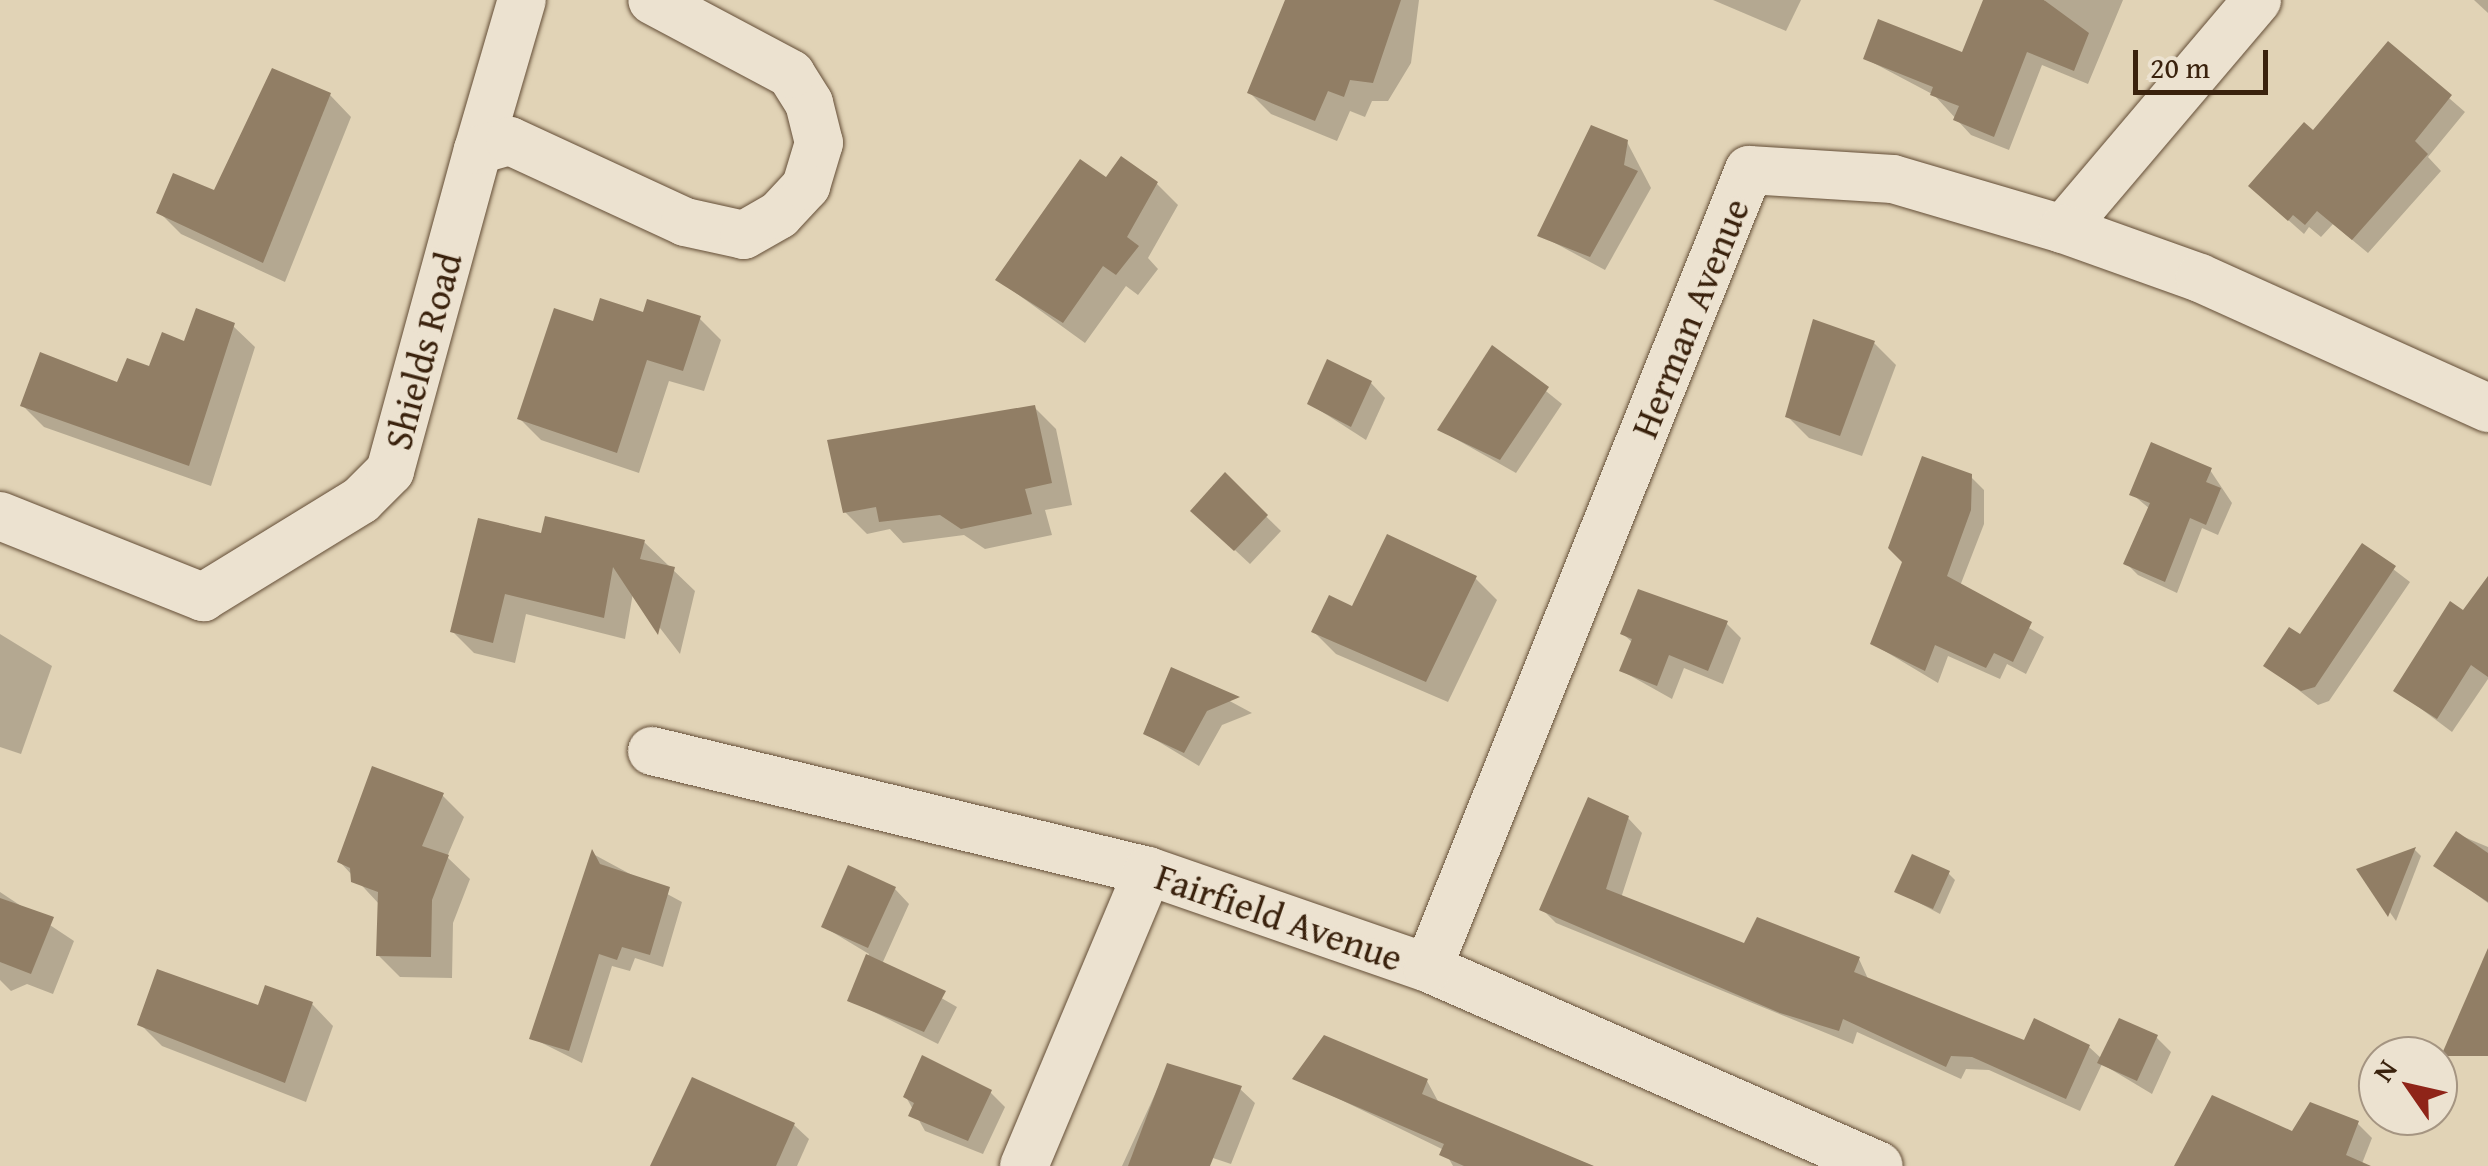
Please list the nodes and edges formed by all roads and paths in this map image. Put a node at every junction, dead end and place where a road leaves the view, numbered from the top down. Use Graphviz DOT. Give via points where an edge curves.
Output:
graph roads {
  1 [pos="522,0"];
  2 [pos="652,0"];
  3 [pos="2257,0"];
  4 [pos="478,150"];
  5 [pos="2063,229"];
  6 [pos="2488,408"];
  7 [pos="0,516"];
  8 [pos="652,750"];
  9 [pos="1148,871"];
  10 [pos="1428,968"];
  11 [pos="1024,1166"];
  12 [pos="1878,1166"];
  1 -- 4 [label="street, Shields Road"];
  2 -- 4 [label="street" via="791,74 809,103 819,143 806,186 779,215 744,235 685,222 510,140"];
  3 -- 5 [label="street"];
  4 -- 7 [label="street, Shields Road" via="390,471 361,500 203,597"];
  5 -- 6 [label="street, Herman Avenue" via="2200,278"];
  5 -- 10 [label="street, Herman Avenue" via="1893,179 1750,170"];
  8 -- 9 [label="street, Fairfield Avenue"];
  9 -- 10 [label="street, Fairfield Avenue"];
  9 -- 11 [label="street"];
  10 -- 12 [label="street, Fairfield Avenue"];
}
